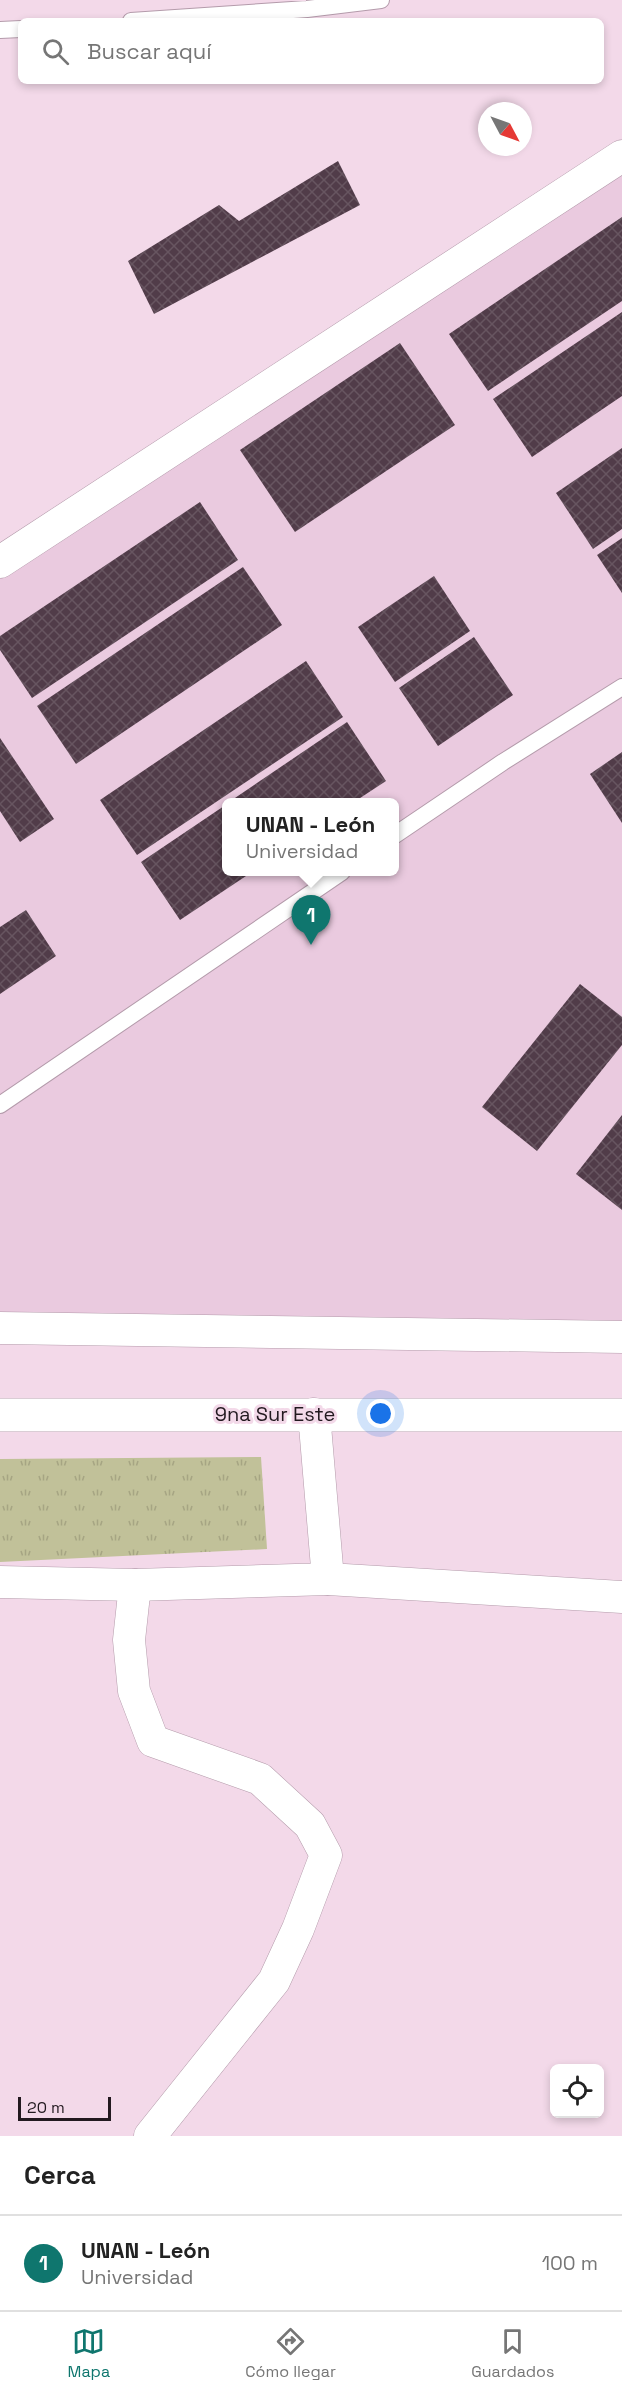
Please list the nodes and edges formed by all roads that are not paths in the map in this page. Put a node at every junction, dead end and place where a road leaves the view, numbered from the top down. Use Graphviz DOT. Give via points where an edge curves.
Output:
graph roads {
  1 [pos="381,0"];
  2 [pos="175,18"];
  3 [pos="18,28"];
  4 [pos="0,30"];
  5 [pos="622,156"];
  6 [pos="0,562"];
  7 [pos="622,687"];
  8 [pos="399,832"];
  9 [pos="336,876"];
  10 [pos="0,1105"];
  11 [pos="0,1328"];
  12 [pos="622,1337"];
  13 [pos="314,1414"];
  14 [pos="0,1415"];
  15 [pos="622,1415"];
  16 [pos="328,1579"];
  17 [pos="0,1582"];
  18 [pos="135,1585"];
  19 [pos="622,1597"];
  20 [pos="135,2136"];
  21 [pos="150,2136"];
  1 -- 2 [label="lane"];
  3 -- 4 [label="lane"];
  5 -- 6 [label="street"];
  7 -- 8 [label="lane"];
  9 -- 10 [label="lane"];
  11 -- 12 [label="street"];
  13 -- 14 [label="street, 9na Sur Este"];
  13 -- 15 [label="street, 9na Sur Este"];
  13 -- 16 [label="street"];
  16 -- 18 [label="street"];
  16 -- 19 [label="street"];
  17 -- 18 [label="street"];
  18 -- 21 [label="street" via="129,1640 134,1691 153,1740 260,1779 310,1825 326,1855 274,1981"];
  20 -- 21 [label="street"];
}
